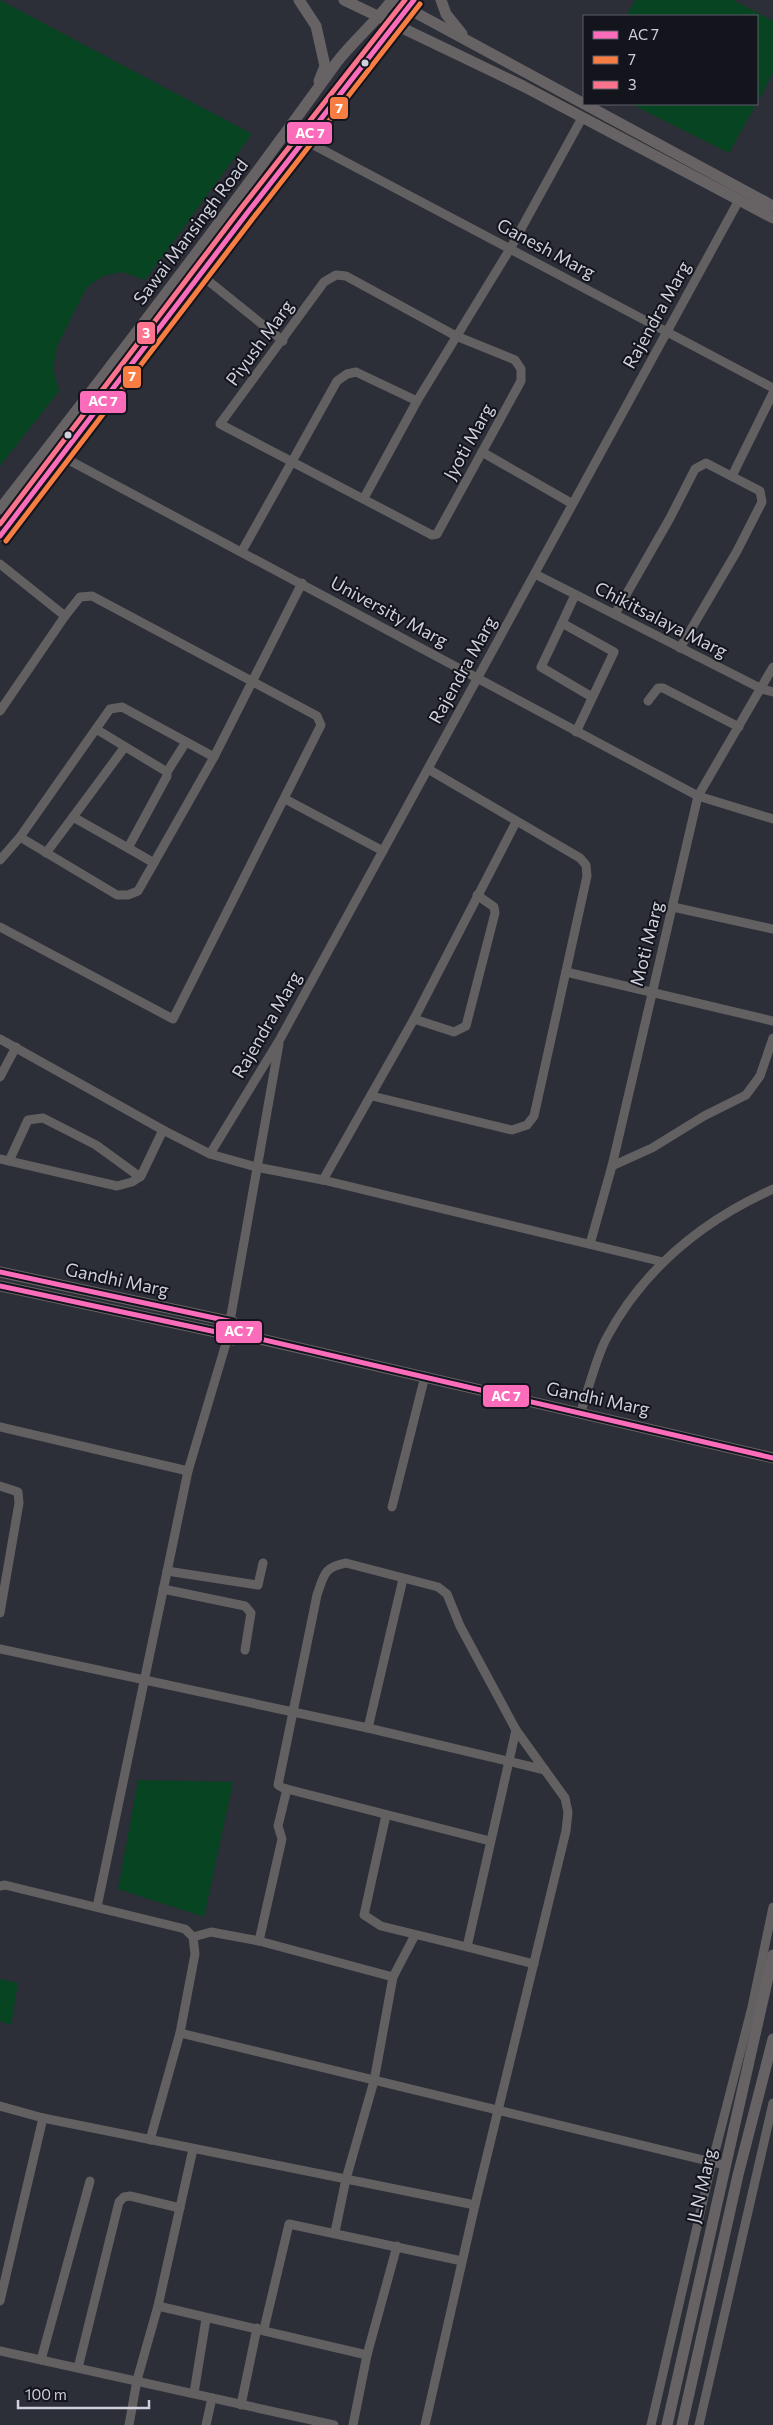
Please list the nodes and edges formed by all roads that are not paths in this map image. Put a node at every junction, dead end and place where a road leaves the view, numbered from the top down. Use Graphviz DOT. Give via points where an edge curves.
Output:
graph roads {
  1 [pos="299,0"];
  2 [pos="344,0"];
  3 [pos="392,0"];
  4 [pos="441,0"];
  5 [pos="411,4"];
  6 [pos="380,17"];
  7 [pos="395,25"];
  8 [pos="468,40"];
  9 [pos="313,99"];
  10 [pos="583,103"];
  11 [pos="587,105"];
  12 [pos="582,118"];
  13 [pos="304,140"];
  14 [pos="739,200"];
  15 [pos="773,206"];
  16 [pos="773,218"];
  17 [pos="510,248"];
  18 [pos="201,275"];
  19 [pos="667,331"];
  20 [pos="456,336"];
  21 [pos="283,341"];
  22 [pos="773,388"];
  23 [pos="773,393"];
  24 [pos="417,401"];
  25 [pos="48,449"];
  26 [pos="482,452"];
  27 [pos="63,457"];
  28 [pos="292,462"];
  29 [pos="732,476"];
  30 [pos="364,498"];
  31 [pos="571,504"];
  32 [pos="0,509"];
  33 [pos="0,536"];
  34 [pos="242,551"];
  35 [pos="0,564"];
  36 [pos="535,574"];
  37 [pos="302,584"];
  38 [pos="575,595"];
  39 [pos="615,614"];
  40 [pos="65,616"];
  41 [pos="562,623"];
  42 [pos="680,648"];
  43 [pos="773,667"];
  44 [pos="477,678"];
  45 [pos="251,682"];
  46 [pos="762,689"];
  47 [pos="773,692"];
  48 [pos="592,697"];
  49 [pos="648,702"];
  50 [pos="0,711"];
  51 [pos="739,727"];
  52 [pos="96,729"];
  53 [pos="576,732"];
  54 [pos="186,742"];
  55 [pos="124,748"];
  56 [pos="214,757"];
  57 [pos="428,769"];
  58 [pos="167,772"];
  59 [pos="698,796"];
  60 [pos="285,799"];
  61 [pos="73,817"];
  62 [pos="773,819"];
  63 [pos="516,822"];
  64 [pos="20,837"];
  65 [pos="128,848"];
  66 [pos="383,850"];
  67 [pos="46,853"];
  68 [pos="0,860"];
  69 [pos="154,864"];
  70 [pos="477,895"];
  71 [pos="673,907"];
  72 [pos="0,927"];
  73 [pos="773,929"];
  74 [pos="566,972"];
  75 [pos="652,992"];
  76 [pos="414,1019"];
  77 [pos="773,1021"];
  78 [pos="773,1038"];
  79 [pos="0,1039"];
  80 [pos="280,1039"];
  81 [pos="16,1047"];
  82 [pos="0,1077"];
  83 [pos="372,1096"];
  84 [pos="162,1130"];
  85 [pos="210,1154"];
  86 [pos="4,1160"];
  87 [pos="612,1166"];
  88 [pos="256,1167"];
  89 [pos="140,1177"];
  90 [pos="322,1180"];
  91 [pos="773,1189"];
  92 [pos="590,1244"];
  93 [pos="663,1262"];
  94 [pos="0,1272"];
  95 [pos="0,1286"];
  96 [pos="228,1322"];
  97 [pos="239,1334"];
  98 [pos="224,1336"];
  99 [pos="425,1376"];
  100 [pos="581,1411"];
  101 [pos="0,1427"];
  102 [pos="773,1458"];
  103 [pos="188,1470"];
  104 [pos="0,1486"];
  105 [pos="392,1507"];
  106 [pos="263,1563"];
  107 [pos="167,1571"];
  108 [pos="403,1579"];
  109 [pos="163,1589"];
  110 [pos="0,1613"];
  111 [pos="0,1649"];
  112 [pos="244,1650"];
  113 [pos="144,1680"];
  114 [pos="293,1712"];
  115 [pos="368,1728"];
  116 [pos="516,1730"];
  117 [pos="508,1762"];
  118 [pos="545,1770"];
  119 [pos="287,1789"];
  120 [pos="386,1815"];
  121 [pos="490,1841"];
  122 [pos="0,1886"];
  123 [pos="97,1907"];
  124 [pos="773,1907"];
  125 [pos="416,1935"];
  126 [pos="193,1936"];
  127 [pos="259,1941"];
  128 [pos="467,1947"];
  129 [pos="773,1955"];
  130 [pos="534,1964"];
  131 [pos="393,1977"];
  132 [pos="180,2033"];
  133 [pos="773,2039"];
  134 [pos="374,2080"];
  135 [pos="773,2104"];
  136 [pos="0,2106"];
  137 [pos="498,2110"];
  138 [pos="43,2118"];
  139 [pos="150,2140"];
  140 [pos="193,2149"];
  141 [pos="712,2162"];
  142 [pos="724,2165"];
  143 [pos="346,2179"];
  144 [pos="90,2181"];
  145 [pos="475,2205"];
  146 [pos="180,2208"];
  147 [pos="335,2232"];
  148 [pos="397,2246"];
  149 [pos="462,2261"];
  150 [pos="0,2301"];
  151 [pos="158,2306"];
  152 [pos="206,2318"];
  153 [pos="261,2329"];
  154 [pos="0,2351"];
  155 [pos="367,2355"];
  156 [pos="41,2360"];
  157 [pos="78,2368"];
  158 [pos="137,2380"];
  159 [pos="194,2393"];
  160 [pos="212,2398"];
  161 [pos="241,2405"];
  162 [pos="285,2420"];
  163 [pos="129,2425"];
  164 [pos="206,2425"];
  165 [pos="334,2425"];
  166 [pos="353,2425"];
  167 [pos="425,2425"];
  168 [pos="651,2425"];
  169 [pos="667,2425"];
  170 [pos="682,2425"];
  171 [pos="699,2425"];
  1 -- 9 [label="main road" via="316,26 325,66"];
  2 -- 6 [label="main road"];
  3 -- 5 [label="main road"];
  3 -- 6 [label="main road, Sawai Mansingh Road"];
  4 -- 8 [label="main road" via="446,14"];
  5 -- 7 [label="main road"];
  5 -- 8 [label="main road"];
  6 -- 7 [label="main road"];
  6 -- 9 [label="main road, Sawai Mansingh Road" via="338,61"];
  7 -- 12 [label="main road"];
  7 -- 13 [label="main road"];
  8 -- 10 [label="main road"];
  9 -- 25 [label="main road, Sawai Mansingh Road"];
  11 -- 15 [label="main road"];
  12 -- 14 [label="main road"];
  12 -- 17 [label="street"];
  13 -- 17 [label="street, Ganesh Marg"];
  13 -- 18 [label="main road"];
  14 -- 16 [label="main road"];
  14 -- 19 [label="street, Rajendra Marg"];
  17 -- 19 [label="street, Ganesh Marg"];
  17 -- 20 [label="street"];
  18 -- 21 [label="street"];
  18 -- 27 [label="main road"];
  19 -- 22 [label="street, Ganesh Marg"];
  19 -- 31 [label="street, Rajendra Marg"];
  20 -- 21 [label="street, Piyush Marg" via="346,276 336,275 324,282"];
  20 -- 24 [label="street"];
  20 -- 26 [label="street, Jyoti Marg" via="515,360 521,369 521,381"];
  21 -- 28 [label="street, Piyush Marg" via="220,424"];
  23 -- 29 [label="street"];
  24 -- 28 [label="street" via="356,372 348,374 337,380"];
  24 -- 30 [label="street"];
  25 -- 27 [label="street, University Marg"];
  25 -- 32 [label="main road, Sawai Mansingh Road"];
  26 -- 30 [label="street, Jyoti Marg" via="437,534 432,535"];
  26 -- 31 [label="street"];
  27 -- 33 [label="main road"];
  27 -- 34 [label="street, University Marg"];
  28 -- 30 [label="street"];
  28 -- 34 [label="street"];
  29 -- 39 [label="street" via="706,464 695,469"];
  29 -- 42 [label="street" via="760,491 762,502"];
  31 -- 36 [label="street, Rajendra Marg"];
  34 -- 37 [label="street, University Marg"];
  35 -- 40 [label="street"];
  36 -- 38 [label="street, Chikitsalaya Marg"];
  36 -- 44 [label="street, Rajendra Marg"];
  37 -- 44 [label="street, University Marg"];
  37 -- 45 [label="street"];
  38 -- 39 [label="street, Chikitsalaya Marg"];
  38 -- 41 [label="street"];
  39 -- 42 [label="street, Chikitsalaya Marg"];
  40 -- 45 [label="street" via="80,597 101,598"];
  40 -- 50 [label="street"];
  41 -- 48 [label="street" via="541,667"];
  41 -- 48 [label="street" via="614,652"];
  42 -- 46 [label="street, Chikitsalaya Marg"];
  43 -- 46 [label="street, Moti Marg"];
  44 -- 53 [label="street, University Marg"];
  44 -- 57 [label="street, Rajendra Marg"];
  45 -- 56 [label="street"];
  45 -- 60 [label="street" via="321,720 320,730"];
  46 -- 47 [label="street, Chikitsalaya Marg"];
  46 -- 51 [label="street, Moti Marg"];
  48 -- 53 [label="street"];
  49 -- 51 [label="street" via="658,688 663,688"];
  51 -- 59 [label="street, Moti Marg"];
  52 -- 54 [label="street" via="110,709 122,707"];
  52 -- 55 [label="street"];
  52 -- 64 [label="street"];
  53 -- 59 [label="street, University Marg"];
  54 -- 56 [label="street"];
  54 -- 58 [label="street"];
  55 -- 58 [label="street"];
  55 -- 61 [label="street"];
  56 -- 69 [label="street"];
  57 -- 63 [label="street"];
  57 -- 66 [label="street, Rajendra Marg"];
  58 -- 65 [label="street"];
  59 -- 62 [label="street, University Marg"];
  59 -- 71 [label="street, Moti Marg"];
  60 -- 66 [label="street"];
  60 -- 72 [label="street" via="173,1019"];
  61 -- 65 [label="street"];
  61 -- 67 [label="street"];
  63 -- 70 [label="street"];
  63 -- 74 [label="street" via="580,858 586,865 587,876"];
  64 -- 67 [label="street"];
  64 -- 68 [label="street"];
  65 -- 69 [label="street"];
  66 -- 80 [label="street, Rajendra Marg"];
  67 -- 69 [label="street" via="117,895 138,891"];
  70 -- 76 [label="street"];
  70 -- 76 [label="street" via="494,907 495,913 466,1026 454,1032"];
  71 -- 73 [label="street"];
  71 -- 75 [label="street, Moti Marg"];
  74 -- 75 [label="street"];
  74 -- 83 [label="street" via="534,1116 527,1125 512,1130"];
  75 -- 77 [label="street"];
  75 -- 87 [label="street, Moti Marg"];
  76 -- 83 [label="street"];
  78 -- 87 [label="street" via="760,1076 746,1095 652,1148"];
  79 -- 81 [label="street"];
  80 -- 85 [label="street, Rajendra Marg"];
  80 -- 88 [label="street"];
  81 -- 82 [label="street"];
  81 -- 84 [label="street"];
  83 -- 90 [label="street"];
  84 -- 85 [label="street"];
  84 -- 89 [label="street"];
  85 -- 88 [label="street"];
  86 -- 89 [label="street" via="118,1186"];
  86 -- 89 [label="street" via="28,1120 44,1118 96,1145"];
  87 -- 92 [label="street, Moti Marg"];
  88 -- 90 [label="street"];
  88 -- 96 [label="street"];
  90 -- 92 [label="street"];
  91 -- 93 [label="street" via="740,1204 694,1233"];
  92 -- 93 [label="street"];
  93 -- 100 [label="street" via="632,1297 606,1341"];
  94 -- 96 [label="main road, Gandhi Marg"];
  95 -- 98 [label="main road"];
  96 -- 97 [label="main road" via="239,1326"];
  96 -- 98 [label="main road" via="222,1326"];
  97 -- 98 [label="main road" via="233,1340"];
  97 -- 99 [label="main road, Gandhi Marg"];
  98 -- 103 [label="street"];
  99 -- 100 [label="main road, Gandhi Marg" via="545,1406"];
  99 -- 105 [label="street"];
  100 -- 102 [label="main road, Gandhi Marg"];
  101 -- 103 [label="street"];
  103 -- 107 [label="street"];
  104 -- 110 [label="street" via="18,1492 19,1503"];
  106 -- 107 [label="street" via="258,1585"];
  107 -- 109 [label="street"];
  108 -- 114 [label="street" via="346,1563 332,1566 325,1573 317,1595"];
  108 -- 115 [label="street"];
  108 -- 116 [label="street" via="438,1587 447,1594 460,1626"];
  109 -- 112 [label="street" via="245,1606 251,1613"];
  109 -- 113 [label="street"];
  111 -- 113 [label="street"];
  113 -- 114 [label="street"];
  113 -- 123 [label="street"];
  114 -- 115 [label="street"];
  114 -- 119 [label="street" via="278,1784"];
  115 -- 117 [label="street"];
  116 -- 117 [label="street"];
  116 -- 118 [label="street"];
  117 -- 118 [label="street"];
  117 -- 121 [label="street"];
  118 -- 130 [label="street" via="565,1798 568,1812"];
  119 -- 120 [label="street"];
  119 -- 127 [label="street" via="278,1826 282,1839"];
  120 -- 121 [label="street"];
  120 -- 125 [label="street" via="364,1915 381,1926"];
  121 -- 128 [label="street"];
  122 -- 123 [label="street"];
  123 -- 126 [label="street" via="185,1928"];
  124 -- 141 [label="street" via="752,2007"];
  125 -- 128 [label="street"];
  125 -- 131 [label="street"];
  126 -- 127 [label="street" via="211,1932"];
  126 -- 132 [label="street" via="195,1954"];
  127 -- 131 [label="street"];
  128 -- 130 [label="street"];
  129 -- 142 [label="main road, JLN Marg"];
  130 -- 137 [label="street"];
  131 -- 134 [label="street"];
  132 -- 134 [label="street"];
  132 -- 139 [label="street"];
  133 -- 170 [label="main road, JLN Marg" via="738,2175"];
  134 -- 137 [label="street"];
  134 -- 143 [label="street"];
  135 -- 171 [label="street"];
  136 -- 138 [label="street"];
  137 -- 141 [label="street"];
  137 -- 145 [label="street"];
  138 -- 139 [label="street"];
  138 -- 150 [label="street"];
  139 -- 140 [label="street"];
  140 -- 143 [label="street"];
  140 -- 146 [label="street"];
  141 -- 142 [label="street"];
  141 -- 168 [label="street"];
  142 -- 169 [label="main road, JLN Marg"];
  143 -- 145 [label="street"];
  143 -- 147 [label="street"];
  144 -- 156 [label="street"];
  145 -- 149 [label="street"];
  146 -- 151 [label="street"];
  146 -- 157 [label="street" via="130,2196 119,2202"];
  147 -- 148 [label="street"];
  147 -- 153 [label="street" via="289,2224"];
  148 -- 149 [label="street"];
  148 -- 155 [label="street"];
  149 -- 167 [label="street"];
  151 -- 152 [label="street"];
  151 -- 158 [label="street"];
  152 -- 153 [label="street"];
  152 -- 159 [label="street"];
  153 -- 155 [label="street"];
  153 -- 161 [label="street"];
  154 -- 156 [label="street"];
  155 -- 166 [label="street"];
  156 -- 157 [label="street"];
  157 -- 158 [label="street"];
  158 -- 159 [label="street"];
  158 -- 163 [label="street"];
  159 -- 160 [label="street"];
  160 -- 161 [label="street"];
  160 -- 164 [label="street"];
  161 -- 162 [label="street"];
  162 -- 165 [label="street"];
}
